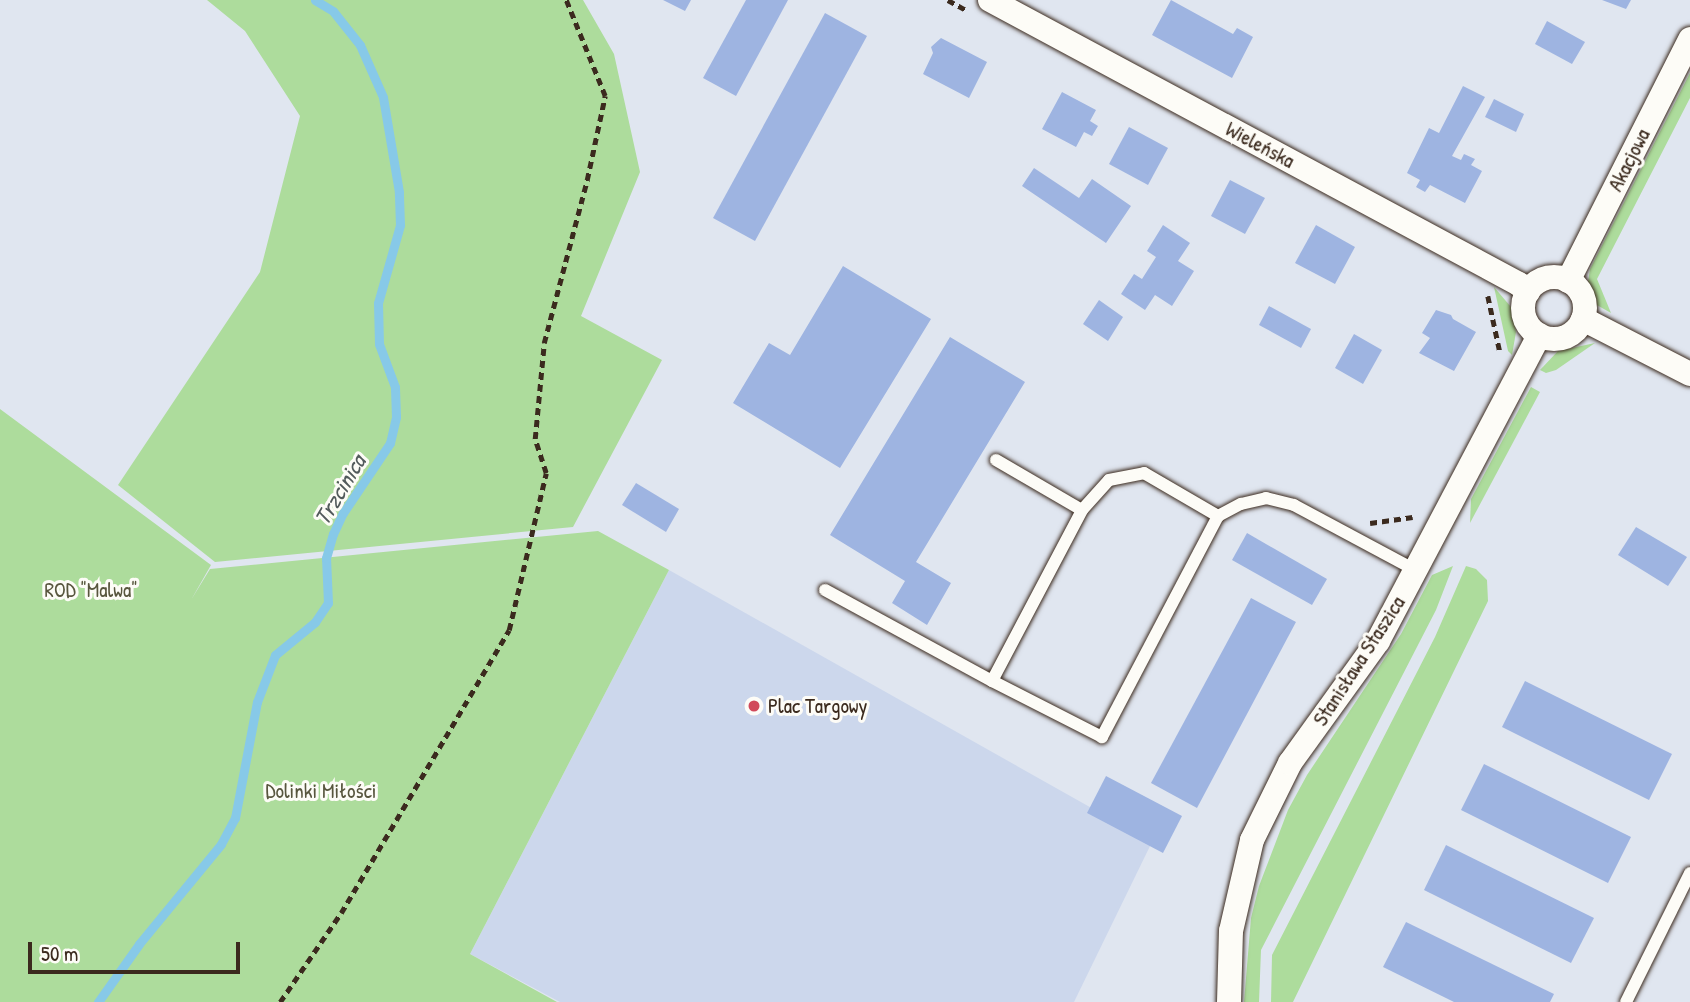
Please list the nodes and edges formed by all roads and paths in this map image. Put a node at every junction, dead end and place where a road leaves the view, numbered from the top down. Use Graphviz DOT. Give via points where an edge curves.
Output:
graph roads {
  1 [pos="566,0"];
  2 [pos="990,0"];
  3 [pos="1690,39"];
  4 [pos="1568,281"];
  5 [pos="1528,292"];
  6 [pos="1583,319"];
  7 [pos="1539,335"];
  8 [pos="1690,374"];
  9 [pos="996,460"];
  10 [pos="1082,510"];
  11 [pos="1217,516"];
  12 [pos="1416,517"];
  13 [pos="1366,523"];
  14 [pos="1417,571"];
  15 [pos="825,590"];
  16 [pos="992,681"];
  17 [pos="1690,873"];
  18 [pos="280,1002"];
  19 [pos="1229,1002"];
  20 [pos="1626,1002"];
  1 -- 18 [label="path" via="604,96 544,343 535,439 546,473 509,630 341,912"];
  2 -- 5 [label="street, Wieleńska"];
  3 -- 4 [label="street, Akacjowa"];
  4 -- 5 [label="street" via="1550,278"];
  4 -- 6 [label="street" via="1581,293"];
  5 -- 7 [label="street" via="1523,311"];
  6 -- 7 [label="street" via="1560,339"];
  6 -- 8 [label="street"];
  7 -- 14 [label="street, Stanisława Staszica"];
  9 -- 10 [label="lane"];
  10 -- 11 [label="lane" via="1109,480 1144,473"];
  10 -- 16 [label="lane"];
  11 -- 14 [label="lane" via="1266,498 1294,505"];
  11 -- 16 [label="lane" via="1102,737"];
  12 -- 13 [label="path"];
  14 -- 19 [label="street, Stanisława Staszica" via="1378,640 1290,763 1252,840 1231,932"];
  15 -- 16 [label="lane"];
  17 -- 20 [label="lane"];
}
